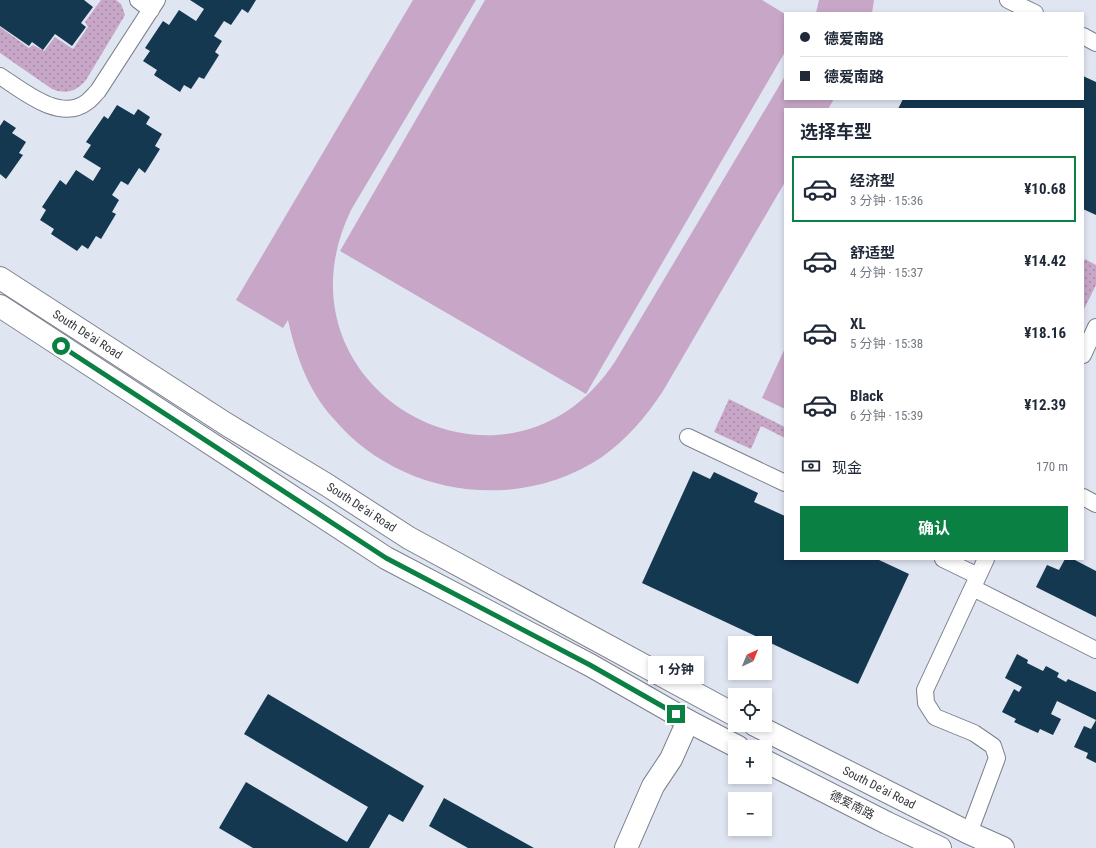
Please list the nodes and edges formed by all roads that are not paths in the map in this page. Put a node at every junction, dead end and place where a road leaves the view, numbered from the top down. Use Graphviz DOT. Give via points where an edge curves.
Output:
graph roads {
  1 [pos="138,0"];
  2 [pos="1008,0"];
  3 [pos="154,5"];
  4 [pos="1033,12"];
  5 [pos="1084,37"];
  6 [pos="1096,43"];
  7 [pos="0,76"];
  8 [pos="0,278"];
  9 [pos="0,306"];
  10 [pos="1094,336"];
  11 [pos="1084,353"];
  12 [pos="688,437"];
  13 [pos="784,483"];
  14 [pos="1084,498"];
  15 [pos="1096,504"];
  16 [pos="944,560"];
  17 [pos="986,560"];
  18 [pos="976,582"];
  19 [pos="1096,650"];
  20 [pos="728,711"];
  21 [pos="688,721"];
  22 [pos="770,732"];
  23 [pos="728,742"];
  24 [pos="772,765"];
  25 [pos="969,833"];
  26 [pos="626,848"];
  27 [pos="940,848"];
  28 [pos="1003,848"];
  1 -- 3 [label="lane"];
  2 -- 4 [label="lane"];
  3 -- 7 [label="lane" via="98,91 87,103 74,109 59,108 39,101"];
  5 -- 6 [label="lane"];
  8 -- 20 [label="main road, South De'ai Road" via="409,538"];
  9 -- 21 [label="main road" via="386,558 590,665"];
  10 -- 11 [label="lane"];
  12 -- 13 [label="lane"];
  14 -- 15 [label="lane"];
  16 -- 18 [label="lane"];
  17 -- 18 [label="lane"];
  18 -- 19 [label="lane"];
  18 -- 25 [label="lane" via="925,690 926,703 935,717 974,733 993,746 997,758"];
  21 -- 23 [label="main road"];
  21 -- 26 [label="main road" via="671,759 653,786"];
  22 -- 25 [label="main road, South De'ai Road"];
  24 -- 27 [label="main road, 德爱南路"];
  25 -- 28 [label="main road, South De'ai Road"];
}
